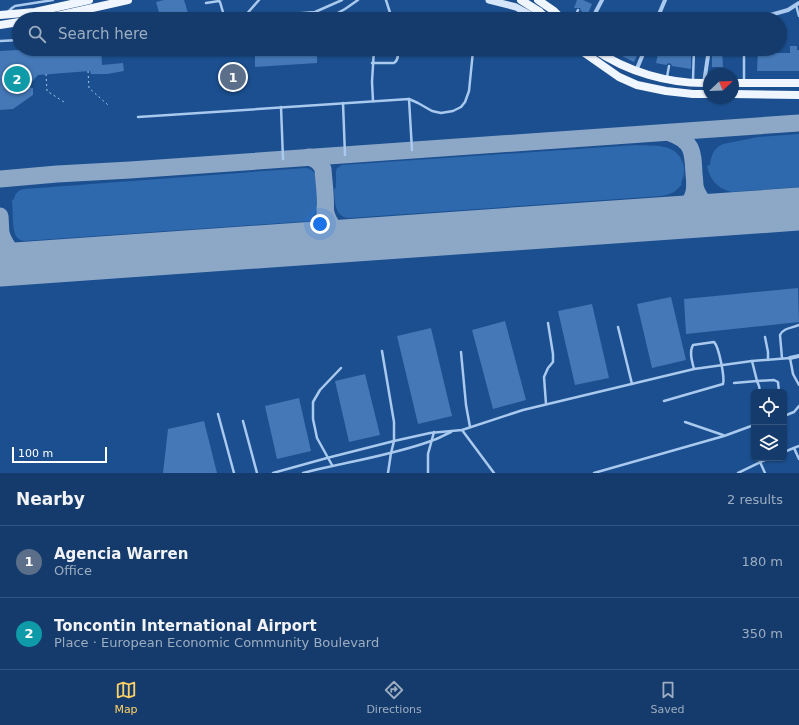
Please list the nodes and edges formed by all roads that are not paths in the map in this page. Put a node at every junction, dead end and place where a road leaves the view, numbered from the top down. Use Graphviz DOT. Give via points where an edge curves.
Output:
graph roads {
  1 [pos="52,0"];
  2 [pos="89,0"];
  3 [pos="259,0"];
  4 [pos="342,0"];
  5 [pos="358,0"];
  6 [pos="386,0"];
  7 [pos="489,0"];
  8 [pos="521,0"];
  9 [pos="538,0"];
  10 [pos="545,0"];
  11 [pos="602,0"];
  12 [pos="665,0"];
  13 [pos="124,1"];
  14 [pos="206,3"];
  15 [pos="798,4"];
  16 [pos="554,11"];
  17 [pos="34,12"];
  18 [pos="74,12"];
  19 [pos="223,12"];
  20 [pos="248,12"];
  21 [pos="315,12"];
  22 [pos="340,12"];
  23 [pos="390,12"];
  24 [pos="525,12"];
  25 [pos="540,12"];
  26 [pos="596,12"];
  27 [pos="660,12"];
  28 [pos="781,12"];
  29 [pos="3,15"];
  30 [pos="799,16"];
  31 [pos="12,23"];
  32 [pos="0,25"];
  33 [pos="12,40"];
  34 [pos="0,41"];
  35 [pos="373,56"];
  36 [pos="398,56"];
  37 [pos="472,56"];
  38 [pos="588,56"];
  39 [pos="612,56"];
  40 [pos="642,56"];
  41 [pos="694,56"];
  42 [pos="709,56"];
  43 [pos="744,56"];
  44 [pos="372,64"];
  45 [pos="669,66"];
  46 [pos="708,68"];
  47 [pos="636,71"];
  48 [pos="666,79"];
  49 [pos="692,83"];
  50 [pos="703,83"];
  51 [pos="739,83"];
  52 [pos="744,83"];
  53 [pos="799,83"];
  54 [pos="703,94"];
  55 [pos="739,94"];
  56 [pos="799,95"];
  57 [pos="409,99"];
  58 [pos="374,102"];
  59 [pos="343,103"];
  60 [pos="281,108"];
  61 [pos="138,117"];
  62 [pos="412,150"];
  63 [pos="345,155"];
  64 [pos="283,159"];
  65 [pos="548,323"];
  66 [pos="799,325"];
  67 [pos="618,327"];
  68 [pos="765,337"];
  69 [pos="382,351"];
  70 [pos="461,352"];
  71 [pos="799,356"];
  72 [pos="782,358"];
  73 [pos="790,358"];
  74 [pos="768,360"];
  75 [pos="752,361"];
  76 [pos="721,365"];
  77 [pos="341,368"];
  78 [pos="694,369"];
  79 [pos="757,381"];
  80 [pos="734,383"];
  81 [pos="632,384"];
  82 [pos="799,385"];
  83 [pos="760,389"];
  84 [pos="779,389"];
  85 [pos="664,402"];
  86 [pos="546,404"];
  87 [pos="799,406"];
  88 [pos="218,414"];
  89 [pos="787,415"];
  90 [pos="243,421"];
  91 [pos="685,422"];
  92 [pos="470,427"];
  93 [pos="751,427"];
  94 [pos="462,430"];
  95 [pos="453,431"];
  96 [pos="434,432"];
  97 [pos="724,436"];
  98 [pos="394,441"];
  99 [pos="432,441"];
  100 [pos="799,446"];
  101 [pos="794,448"];
  102 [pos="787,451"];
  103 [pos="391,453"];
  104 [pos="327,458"];
  105 [pos="799,460"];
  106 [pos="760,462"];
  107 [pos="332,466"];
  108 [pos="234,473"];
  109 [pos="257,473"];
  110 [pos="273,473"];
  111 [pos="303,473"];
  112 [pos="388,473"];
  113 [pos="428,473"];
  114 [pos="494,473"];
  115 [pos="594,473"];
  116 [pos="738,473"];
  117 [pos="765,473"];
  1 -- 29 [label="lane" via="15,6"];
  2 -- 17 [label="main road"];
  3 -- 20 [label="lane"];
  4 -- 21 [label="lane"];
  5 -- 22 [label="lane"];
  6 -- 23 [label="lane"];
  7 -- 24 [label="main road"];
  8 -- 25 [label="main road"];
  9 -- 16 [label="main road"];
  10 -- 16 [label="main road"];
  11 -- 26 [label="street"];
  12 -- 27 [label="street"];
  13 -- 18 [label="main road"];
  14 -- 19 [label="lane" via="219,1"];
  15 -- 28 [label="street"];
  15 -- 30 [label="lane"];
  31 -- 32 [label="main road"];
  33 -- 34 [label="lane"];
  35 -- 44 [label="lane"];
  36 -- 44 [label="lane" via="396,62"];
  37 -- 57 [label="lane" via="469,91 461,107 441,113"];
  38 -- 54 [label="main road" via="619,77 637,85 666,91"];
  39 -- 47 [label="main road"];
  40 -- 47 [label="street"];
  41 -- 49 [label="lane"];
  42 -- 46 [label="street"];
  43 -- 52 [label="lane"];
  44 -- 58 [label="lane"];
  45 -- 48 [label="lane"];
  47 -- 48 [label="main road"];
  48 -- 49 [label="main road"];
  49 -- 50 [label="main road"];
  51 -- 52 [label="main road"];
  52 -- 53 [label="main road"];
  55 -- 56 [label="main road"];
  57 -- 58 [label="lane"];
  57 -- 62 [label="lane"];
  58 -- 59 [label="lane"];
  59 -- 60 [label="lane"];
  59 -- 63 [label="lane"];
  60 -- 61 [label="lane"];
  60 -- 64 [label="lane"];
  65 -- 86 [label="lane" via="554,354 544,377"];
  66 -- 72 [label="lane" via="781,332"];
  67 -- 81 [label="lane"];
  68 -- 74 [label="lane"];
  69 -- 98 [label="lane" via="394,422"];
  70 -- 92 [label="lane"];
  71 -- 73 [label="street"];
  72 -- 73 [label="lane"];
  72 -- 74 [label="lane"];
  73 -- 82 [label="lane" via="793,374"];
  74 -- 75 [label="lane"];
  75 -- 76 [label="lane"];
  75 -- 79 [label="lane"];
  76 -- 78 [label="lane"];
  76 -- 78 [label="lane" via="716,343 693,345 691,348"];
  76 -- 85 [label="lane" via="723,384"];
  77 -- 104 [label="lane" via="320,390 313,402 317,438"];
  78 -- 81 [label="lane"];
  79 -- 80 [label="lane"];
  79 -- 83 [label="lane"];
  79 -- 84 [label="lane" via="774,380 778,382"];
  81 -- 86 [label="lane"];
  86 -- 92 [label="lane"];
  87 -- 89 [label="lane"];
  88 -- 108 [label="lane"];
  90 -- 109 [label="lane"];
  91 -- 97 [label="lane"];
  92 -- 94 [label="lane"];
  93 -- 97 [label="lane"];
  94 -- 95 [label="lane"];
  94 -- 114 [label="lane"];
  95 -- 96 [label="lane"];
  95 -- 99 [label="lane"];
  96 -- 98 [label="lane"];
  96 -- 99 [label="lane"];
  97 -- 115 [label="lane"];
  98 -- 103 [label="lane"];
  98 -- 104 [label="lane"];
  99 -- 103 [label="lane"];
  99 -- 113 [label="lane" via="428,454"];
  100 -- 101 [label="lane"];
  101 -- 102 [label="lane"];
  101 -- 105 [label="lane"];
  103 -- 107 [label="lane"];
  103 -- 112 [label="lane"];
  104 -- 107 [label="lane"];
  104 -- 110 [label="lane"];
  106 -- 116 [label="lane"];
  106 -- 117 [label="lane"];
  107 -- 111 [label="lane"];
}
